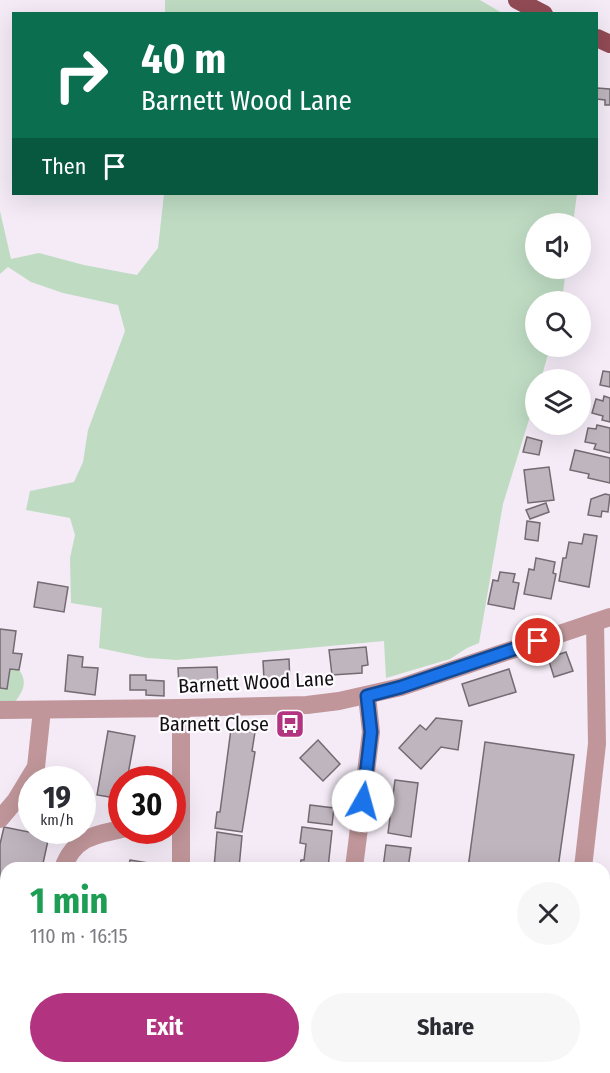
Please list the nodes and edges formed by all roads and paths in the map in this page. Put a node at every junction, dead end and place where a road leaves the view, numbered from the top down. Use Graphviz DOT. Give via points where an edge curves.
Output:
graph roads {
  1 [pos="517,0"];
  2 [pos="540,12"];
  3 [pos="603,619"];
  4 [pos="367,696"];
  5 [pos="181,708"];
  6 [pos="0,710"];
  7 [pos="42,710"];
  8 [pos="179,766"];
  9 [pos="0,819"];
  10 [pos="108,832"];
  11 [pos="179,844"];
  12 [pos="66,862"];
  13 [pos="180,862"];
  14 [pos="355,862"];
  15 [pos="584,862"];
  1 -- 2 [label="main road"];
  3 -- 4 [label="street, Barnett Wood Lane"];
  3 -- 15 [label="street" via="597,744"];
  4 -- 5 [label="street, Barnett Wood Lane" via="307,705"];
  4 -- 14 [label="street" via="371,732"];
  5 -- 7 [label="street, Barnett Wood Lane"];
  5 -- 8 [label="street"];
  6 -- 7 [label="street, Barnett Wood Lane"];
  7 -- 9 [label="street" via="36,767"];
  10 -- 12 [label="street" via="83,840"];
  11 -- 13 [label="street"];
}
